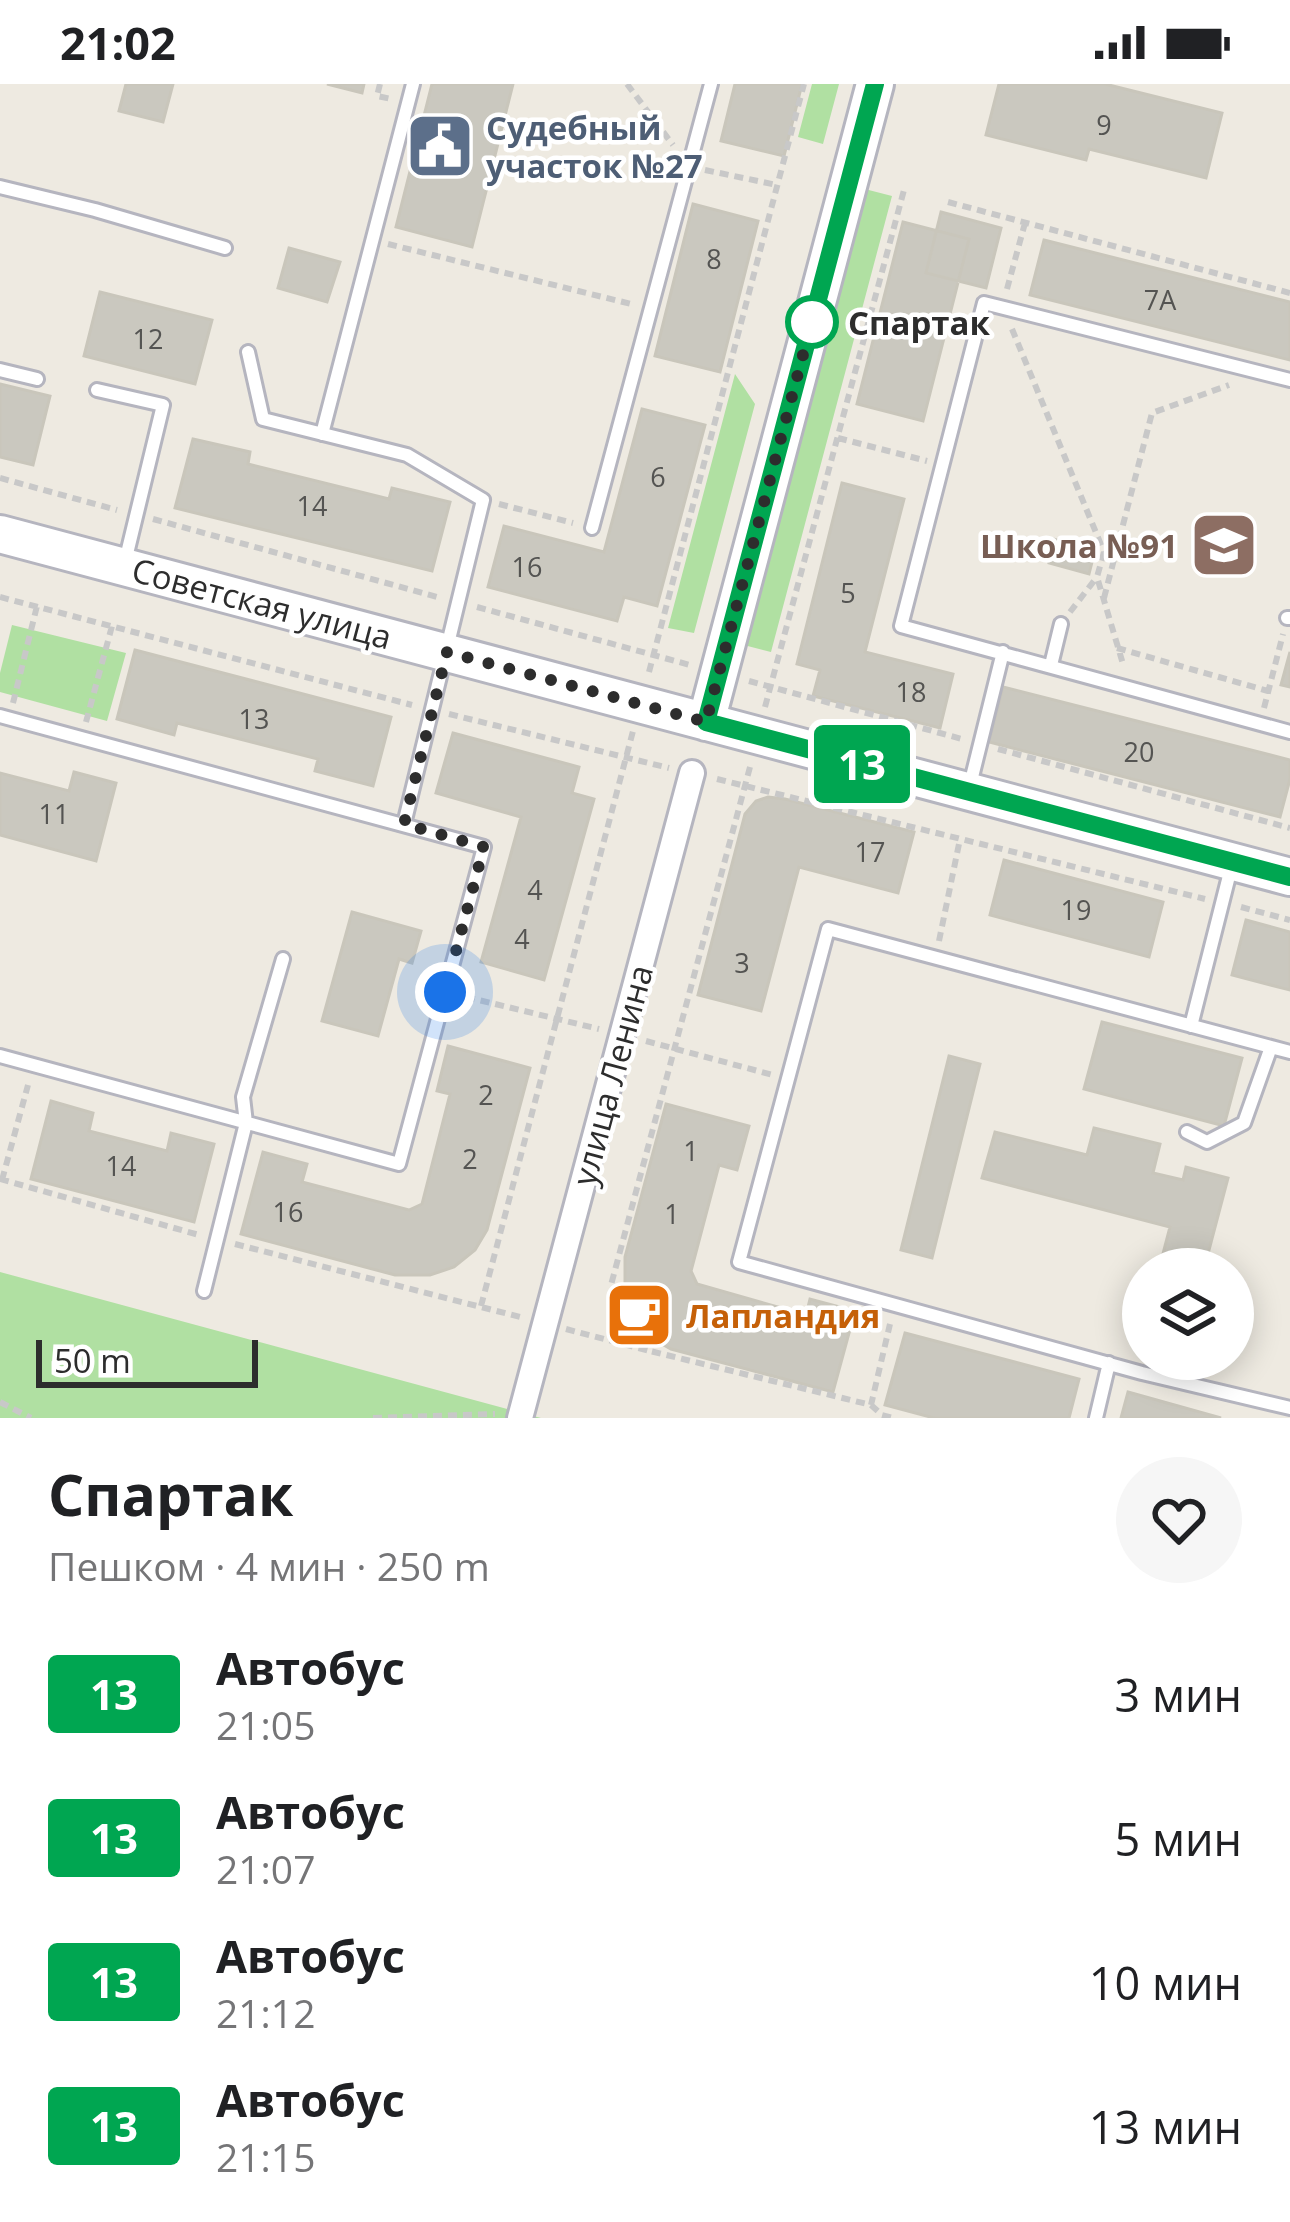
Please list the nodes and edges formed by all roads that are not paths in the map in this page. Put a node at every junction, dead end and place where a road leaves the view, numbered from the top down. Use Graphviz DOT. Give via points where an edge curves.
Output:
graph roads {
  1 [pos="413,84"];
  2 [pos="711,84"];
  3 [pos="875,84"];
  4 [pos="0,187"];
  5 [pos="226,248"];
  6 [pos="248,352"];
  7 [pos="0,370"];
  8 [pos="37,379"];
  9 [pos="1290,380"];
  10 [pos="97,390"];
  11 [pos="322,434"];
  12 [pos="592,528"];
  13 [pos="0,534"];
  14 [pos="124,567"];
  15 [pos="1061,624"];
  16 [pos="447,652"];
  17 [pos="1003,652"];
  18 [pos="1051,665"];
  19 [pos="5,717"];
  20 [pos="706,722"];
  21 [pos="1290,732"];
  22 [pos="692,773"];
  23 [pos="968,791"];
  24 [pos="404,824"];
  25 [pos="1233,863"];
  26 [pos="1290,877"];
  27 [pos="283,959"];
  28 [pos="1191,1026"];
  29 [pos="1271,1047"];
  30 [pos="1290,1052"];
  31 [pos="0,1056"];
  32 [pos="246,1123"];
  33 [pos="1187,1132"];
  34 [pos="204,1291"];
  35 [pos="1109,1363"];
  36 [pos="1290,1408"];
  37 [pos="521,1415"];
  38 [pos="1096,1418"];
  1 -- 11 [label="lane"];
  2 -- 12 [label="lane"];
  3 -- 20 [label="main road"];
  4 -- 5 [label="lane"];
  6 -- 11 [label="lane" via="263,419"];
  7 -- 8 [label="lane"];
  9 -- 17 [label="lane" via="984,302 902,626"];
  10 -- 14 [label="lane" via="164,405"];
  11 -- 16 [label="lane" via="407,455 483,500"];
  13 -- 14 [label="main road, Советская улица"];
  14 -- 16 [label="main road, Советская улица"];
  15 -- 18 [label="lane"];
  16 -- 20 [label="main road, Советская улица"];
  16 -- 24 [label="lane"];
  17 -- 18 [label="lane"];
  17 -- 23 [label="lane"];
  18 -- 21 [label="lane"];
  19 -- 24 [label="lane"];
  20 -- 23 [label="main road, Советская улица"];
  22 -- 37 [label="street, улица Ленина"];
  23 -- 25 [label="main road, Советская улица"];
  24 -- 32 [label="lane" via="484,847 398,1164"];
  25 -- 26 [label="main road, Советская улица"];
  25 -- 28 [label="lane"];
  27 -- 32 [label="lane" via="243,1097"];
  28 -- 29 [label="lane"];
  28 -- 35 [label="lane" via="828,929 739,1262"];
  29 -- 30 [label="lane"];
  29 -- 33 [label="lane" via="1244,1123 1207,1142"];
  31 -- 32 [label="lane"];
  32 -- 34 [label="lane"];
  35 -- 36 [label="lane"];
  35 -- 38 [label="lane"];
}
